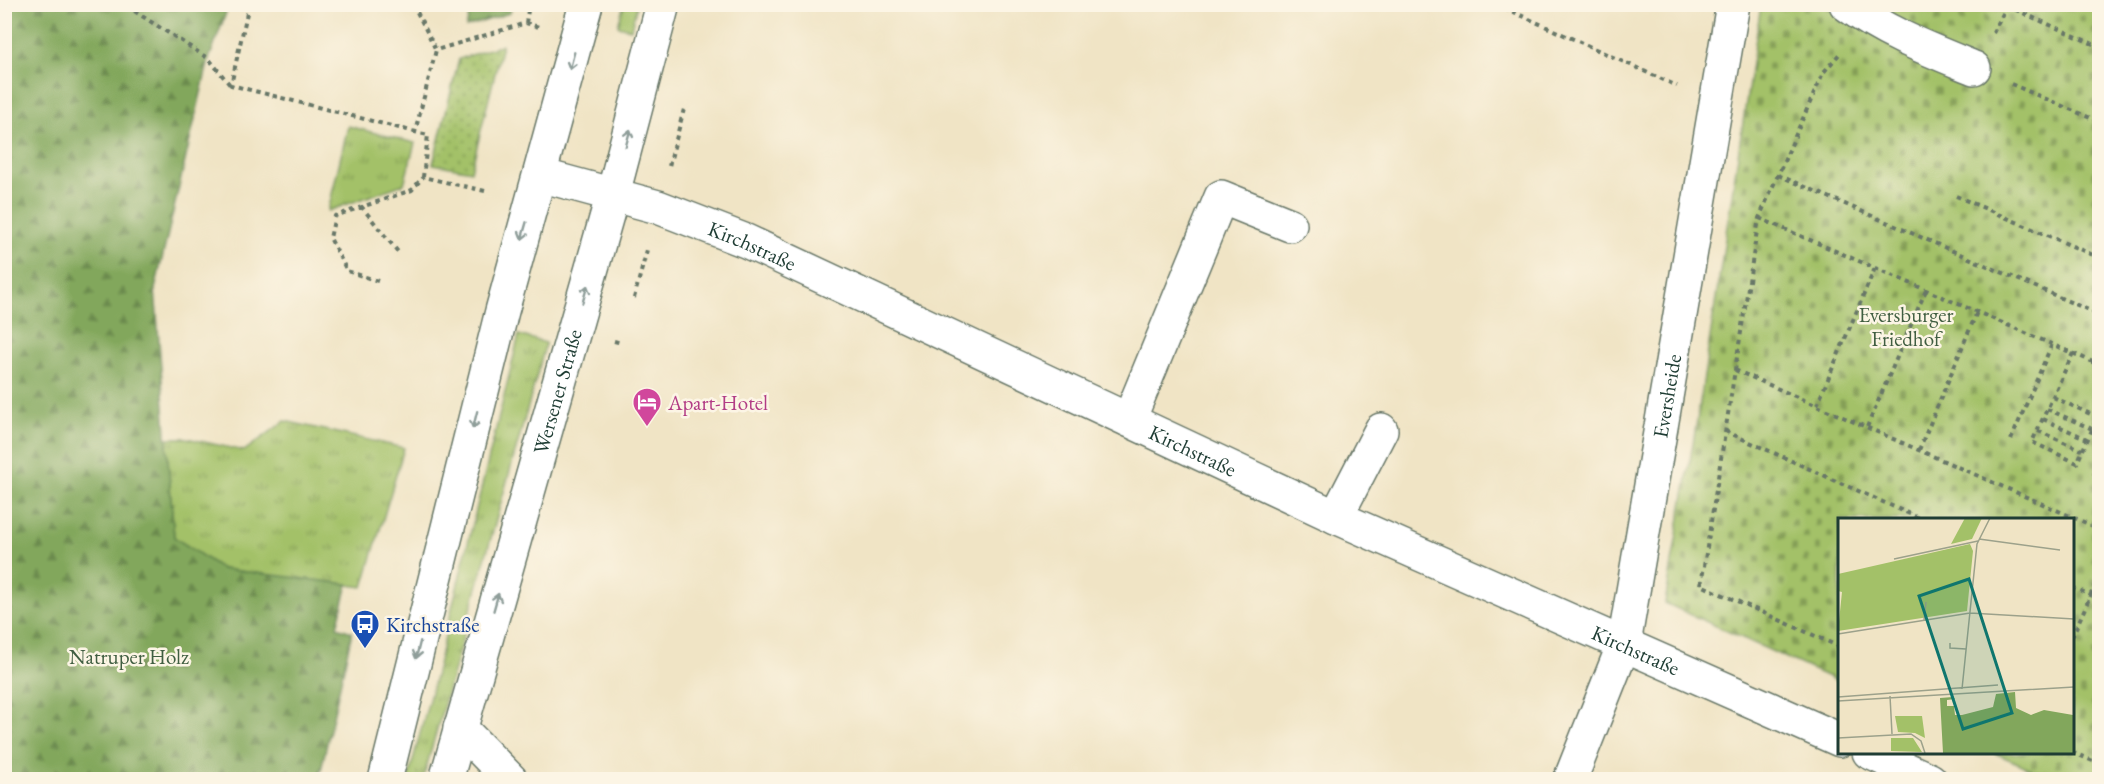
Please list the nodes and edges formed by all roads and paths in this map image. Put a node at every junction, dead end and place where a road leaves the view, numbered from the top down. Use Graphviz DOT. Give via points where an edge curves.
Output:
graph roads {
  1 [pos="118,4"];
  2 [pos="249,4"];
  3 [pos="413,4"];
  4 [pos="529,4"];
  5 [pos="586,4"];
  6 [pos="663,4"];
  7 [pos="1496,4"];
  8 [pos="1733,4"];
  9 [pos="2008,5"];
  10 [pos="1857,12"];
  11 [pos="2100,47"];
  12 [pos="436,50"];
  13 [pos="1974,68"];
  14 [pos="231,85"];
  15 [pos="1716,104"];
  16 [pos="2100,122"];
  17 [pos="415,132"];
  18 [pos="540,175"];
  19 [pos="1778,175"];
  20 [pos="423,177"];
  21 [pos="485,191"];
  22 [pos="613,194"];
  23 [pos="1956,196"];
  24 [pos="361,206"];
  25 [pos="1759,218"];
  26 [pos="1290,225"];
  27 [pos="398,252"];
  28 [pos="2100,258"];
  29 [pos="1875,268"];
  30 [pos="378,281"];
  31 [pos="1926,290"];
  32 [pos="1977,312"];
  33 [pos="2100,315"];
  34 [pos="2052,344"];
  35 [pos="2073,353"];
  36 [pos="2100,365"];
  37 [pos="1735,370"];
  38 [pos="2053,397"];
  39 [pos="1817,405"];
  40 [pos="2047,409"];
  41 [pos="2098,414"];
  42 [pos="2043,419"];
  43 [pos="1129,420"];
  44 [pos="1866,427"];
  45 [pos="2092,429"];
  46 [pos="1381,430"];
  47 [pos="1725,431"];
  48 [pos="2038,431"];
  49 [pos="2087,439"];
  50 [pos="2012,440"];
  51 [pos="1919,450"];
  52 [pos="2082,450"];
  53 [pos="2100,463"];
  54 [pos="2094,475"];
  55 [pos="1335,517"];
  56 [pos="1919,518"];
  57 [pos="2100,529"];
  58 [pos="2100,574"];
  59 [pos="2074,587"];
  60 [pos="2091,595"];
  61 [pos="2100,599"];
  62 [pos="2074,635"];
  63 [pos="1624,644"];
  64 [pos="1838,646"];
  65 [pos="460,728"];
  66 [pos="1838,739"];
  67 [pos="2074,752"];
  68 [pos="1871,754"];
  69 [pos="2100,764"];
  70 [pos="385,780"];
  71 [pos="446,780"];
  72 [pos="511,780"];
  73 [pos="1570,780"];
  74 [pos="1930,780"];
  1 -- 14 [label="path" via="209,59"];
  2 -- 14 [label="path"];
  3 -- 12 [label="path"];
  4 -- 12 [label="path" via="526,24"];
  5 -- 18 [label="street, one-way"];
  22 -- 6 [label="street, Wersener Straße, one-way"];
  7 -- 15 [label="path"];
  8 -- 15 [label="street, Eversheide"];
  9 -- 11 [label="path"];
  9 -- 13 [label="path"];
  10 -- 13 [label="street" via="1909,41"];
  10 -- 19 [label="path" via="1823,73"];
  12 -- 17 [label="path"];
  13 -- 16 [label="path"];
  14 -- 17 [label="path"];
  15 -- 63 [label="street, Eversheide"];
  17 -- 20 [label="path" via="428,135"];
  18 -- 22 [label="street, Kirchstraße"];
  18 -- 70 [label="street, one-way" via="502,311"];
  19 -- 25 [label="path"];
  19 -- 33 [label="path"];
  20 -- 21 [label="path"];
  20 -- 24 [label="path" via="412,189"];
  22 -- 43 [label="street, Kirchstraße" via="746,241"];
  65 -- 22 [label="street, Wersener Straße, one-way"];
  23 -- 28 [label="path"];
  24 -- 27 [label="path"];
  24 -- 30 [label="path" via="335,216 330,237 347,271"];
  25 -- 29 [label="path"];
  25 -- 37 [label="path"];
  26 -- 43 [label="street" via="1221,197"];
  29 -- 31 [label="path"];
  29 -- 39 [label="path"];
  31 -- 32 [label="path"];
  31 -- 44 [label="path"];
  32 -- 34 [label="path"];
  32 -- 51 [label="path"];
  34 -- 35 [label="path"];
  34 -- 50 [label="path"];
  35 -- 36 [label="path"];
  35 -- 38 [label="path"];
  37 -- 39 [label="path"];
  37 -- 47 [label="path"];
  38 -- 40 [label="path"];
  38 -- 41 [label="path"];
  39 -- 44 [label="path"];
  40 -- 42 [label="path"];
  40 -- 45 [label="path"];
  41 -- 45 [label="path"];
  42 -- 48 [label="path"];
  42 -- 49 [label="path"];
  43 -- 55 [label="street, Kirchstraße"];
  44 -- 51 [label="path"];
  45 -- 49 [label="path"];
  46 -- 55 [label="street"];
  47 -- 56 [label="path"];
  47 -- 64 [label="path" via="1701,585"];
  48 -- 52 [label="path"];
  48 -- 52 [label="path" via="2032,442 2077,463"];
  49 -- 52 [label="path"];
  51 -- 57 [label="path"];
  53 -- 54 [label="path"];
  55 -- 63 [label="street, Kirchstraße"];
  58 -- 60 [label="path"];
  59 -- 60 [label="path"];
  60 -- 61 [label="path"];
  60 -- 62 [label="path"];
  63 -- 66 [label="street, Kirchstraße"];
  63 -- 73 [label="street, Eversheide"];
  65 -- 71 [label="street, Wersener Straße"];
  65 -- 72 [label="street"];
  67 -- 69 [label="path"];
  68 -- 74 [label="street"];
}
